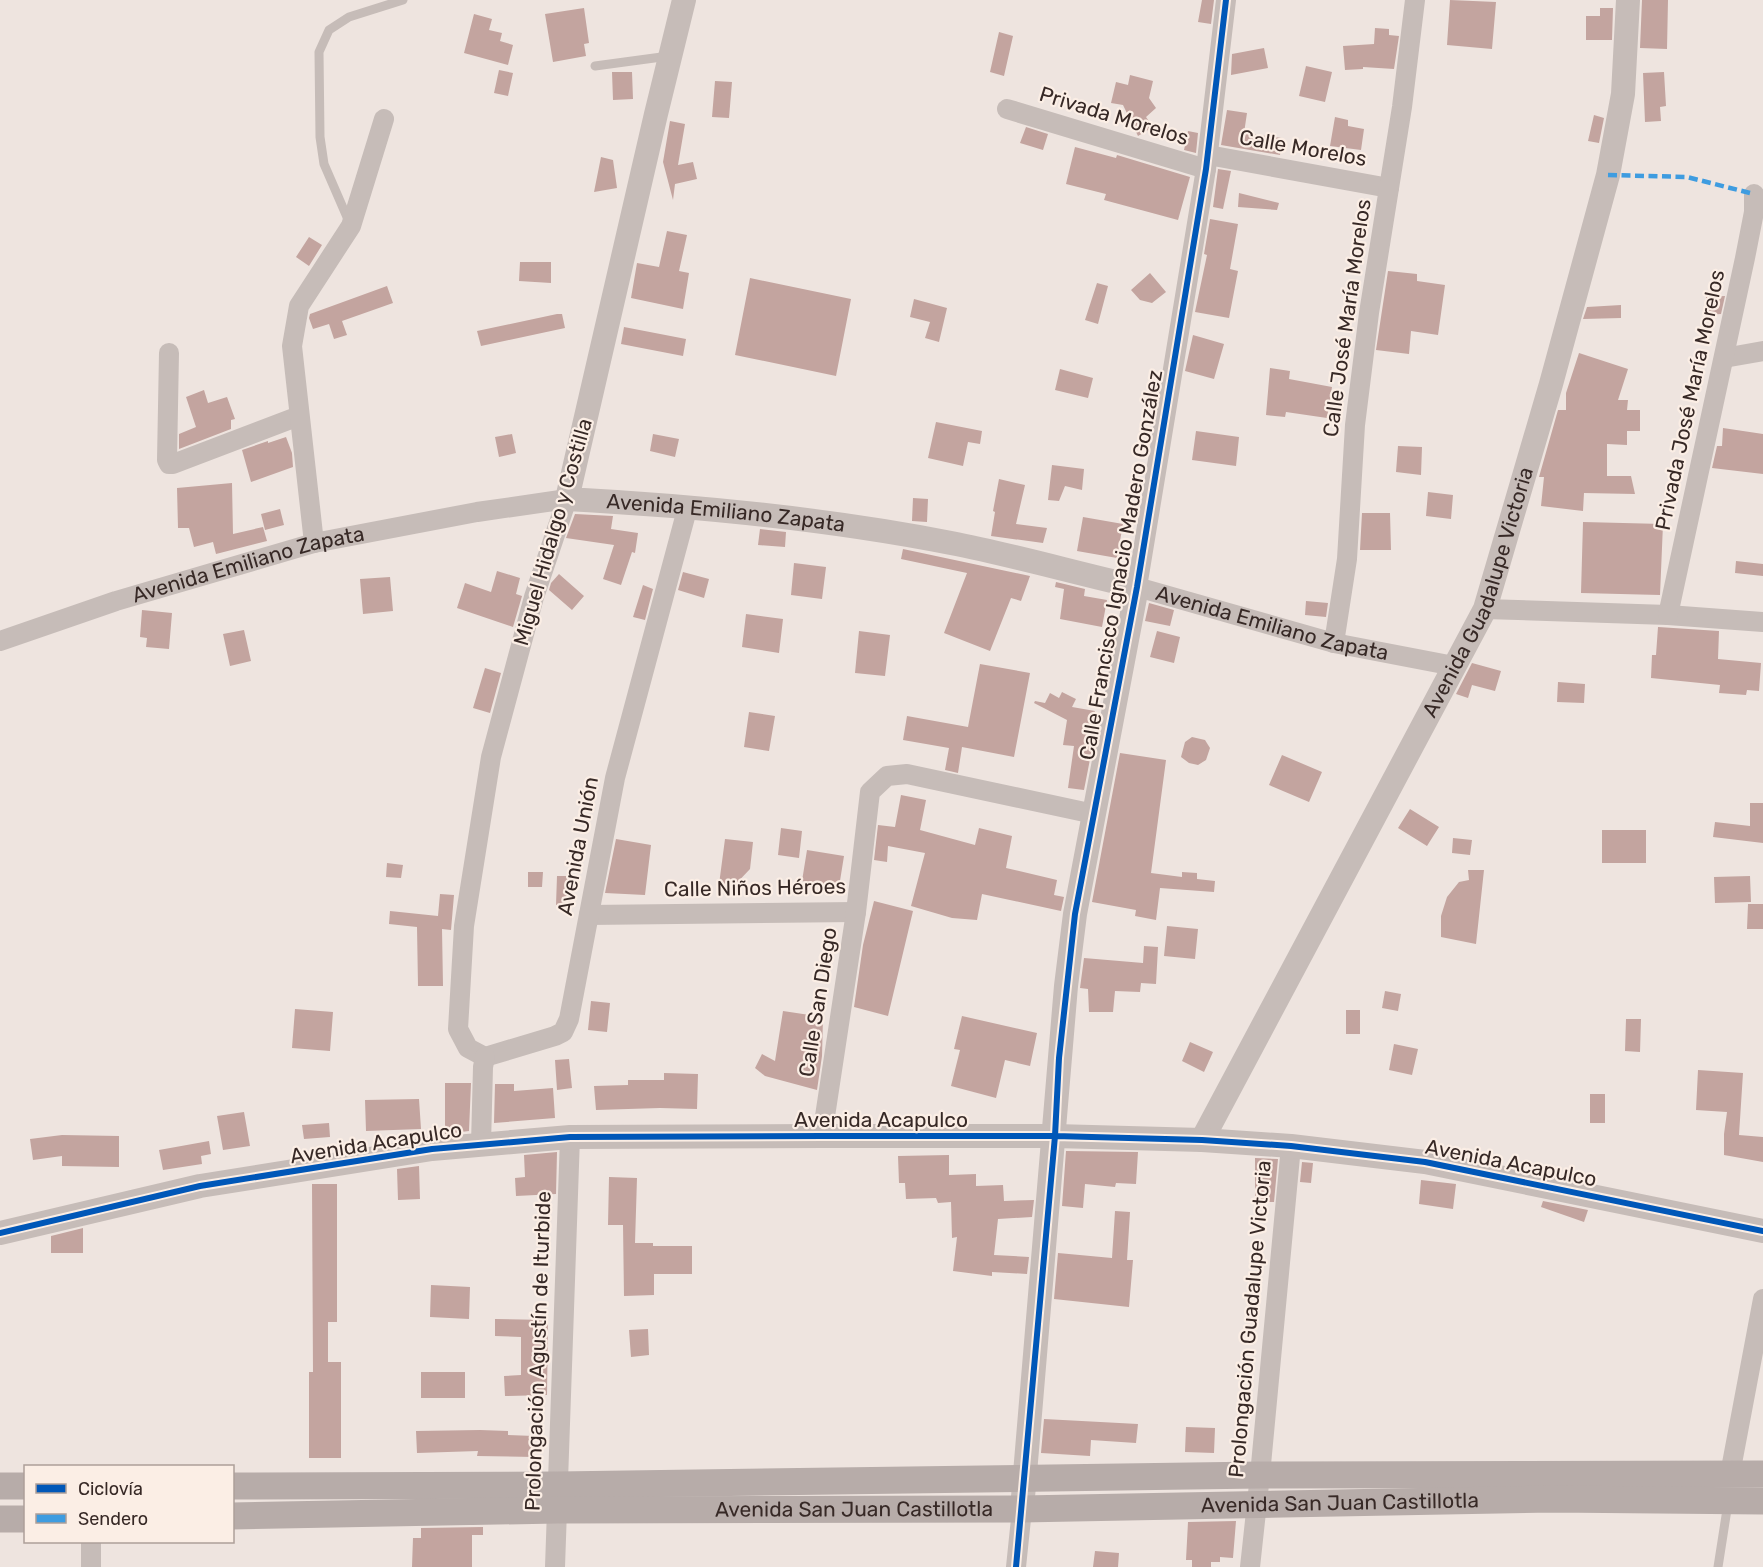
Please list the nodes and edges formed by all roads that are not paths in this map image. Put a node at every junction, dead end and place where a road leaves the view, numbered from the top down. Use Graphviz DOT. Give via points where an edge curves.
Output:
graph roads {
  1 [pos="403,0"];
  2 [pos="684,0"];
  3 [pos="1226,0"];
  4 [pos="1415,0"];
  5 [pos="1628,0"];
  6 [pos="669,56"];
  7 [pos="595,66"];
  8 [pos="1007,109"];
  9 [pos="384,118"];
  10 [pos="1207,162"];
  11 [pos="1389,188"];
  12 [pos="1754,194"];
  13 [pos="351,226"];
  14 [pos="1763,351"];
  15 [pos="169,353"];
  16 [pos="1724,358"];
  17 [pos="299,416"];
  18 [pos="567,499"];
  19 [pos="688,506"];
  20 [pos="314,543"];
  21 [pos="1137,587"];
  22 [pos="1485,609"];
  23 [pos="1668,615"];
  24 [pos="1763,622"];
  25 [pos="0,641"];
  26 [pos="1334,643"];
  27 [pos="1454,666"];
  28 [pos="1094,814"];
  29 [pos="856,912"];
  30 [pos="589,915"];
  31 [pos="485,1057"];
  32 [pos="822,1136"];
  33 [pos="1055,1136"];
  34 [pos="570,1137"];
  35 [pos="1202,1140"];
  36 [pos="481,1144"];
  37 [pos="1291,1146"];
  38 [pos="1763,1231"];
  39 [pos="0,1233"];
  40 [pos="1763,1299"];
  41 [pos="1763,1474"];
  42 [pos="1260,1476"];
  43 [pos="1024,1479"];
  44 [pos="0,1486"];
  45 [pos="24,1486"];
  46 [pos="234,1486"];
  47 [pos="1729,1488"];
  48 [pos="557,1497"];
  49 [pos="1763,1500"];
  50 [pos="1256,1505"];
  51 [pos="1022,1509"];
  52 [pos="234,1516"];
  53 [pos="24,1519"];
  54 [pos="0,1520"];
  55 [pos="91,1543"];
  56 [pos="91,1567"];
  57 [pos="555,1567"];
  58 [pos="1016,1567"];
  59 [pos="1250,1567"];
  60 [pos="1718,1567"];
  1 -- 13 [label="lane" via="349,17 329,30 319,52 324,164"];
  2 -- 6 [label="street, Miguel Hidalgo y Costilla"];
  3 -- 10 [label="street, Calle Francisco Ignacio Madero González"];
  4 -- 11 [label="street, Calle José María Morelos"];
  5 -- 22 [label="street, Avenida Guadalupe Victoria" via="1623,94 1608,175"];
  6 -- 7 [label="lane"];
  6 -- 18 [label="street, Miguel Hidalgo y Costilla"];
  8 -- 10 [label="street, Privada Morelos"];
  9 -- 13 [label="street"];
  10 -- 11 [label="street, Calle Morelos"];
  10 -- 21 [label="street, Calle Francisco Ignacio Madero González"];
  11 -- 26 [label="street, Calle José María Morelos" via="1355,425 1347,560"];
  12 -- 16 [label="street, Privada José María Morelos" via="1754,212"];
  13 -- 17 [label="street" via="299,306 292,346"];
  14 -- 16 [label="street"];
  15 -- 17 [label="street" via="168,464"];
  16 -- 23 [label="street, Privada José María Morelos"];
  17 -- 20 [label="street"];
  18 -- 19 [label="street, Avenida Emiliano Zapata"];
  18 -- 20 [label="street, Avenida Emiliano Zapata"];
  18 -- 31 [label="street, Miguel Hidalgo y Costilla" via="534,597 491,758 464,926 458,1029 468,1048"];
  19 -- 21 [label="street, Avenida Emiliano Zapata" via="833,523 952,543"];
  19 -- 30 [label="street, Avenida Unión" via="615,778"];
  20 -- 25 [label="street, Avenida Emiliano Zapata" via="116,601"];
  21 -- 26 [label="street, Avenida Emiliano Zapata"];
  21 -- 28 [label="street, Calle Francisco Ignacio Madero González"];
  22 -- 23 [label="street"];
  22 -- 27 [label="street, Avenida Guadalupe Victoria"];
  23 -- 24 [label="street"];
  26 -- 27 [label="street, Avenida Emiliano Zapata"];
  27 -- 35 [label="street, Avenida Guadalupe Victoria"];
  28 -- 29 [label="street, Calle Niños Héroes" via="907,774 887,776 870,792"];
  28 -- 33 [label="street, Calle Francisco Ignacio Madero González" via="1066,986"];
  29 -- 30 [label="street, Calle Niños Héroes"];
  29 -- 32 [label="street, Calle San Diego"];
  30 -- 31 [label="street, Avenida Unión" via="569,1019 563,1032"];
  31 -- 36 [label="street"];
  32 -- 33 [label="street, Avenida Acapulco"];
  32 -- 34 [label="street, Avenida Acapulco"];
  33 -- 35 [label="street, Avenida Acapulco"];
  33 -- 43 [label="street, Calle Francisco Ignacio Madero González"];
  34 -- 36 [label="street, Avenida Acapulco"];
  34 -- 48 [label="street, Prolongación Agustín de Iturbide"];
  35 -- 37 [label="street, Avenida Acapulco"];
  36 -- 39 [label="street, Avenida Acapulco" via="200,1186"];
  37 -- 38 [label="street, Avenida Acapulco" via="1425,1162"];
  37 -- 42 [label="street, Prolongación Guadalupe Victoria"];
  40 -- 47 [label="street"];
  41 -- 47 [label="main road, Avenida San Juan Castillotla"];
  42 -- 43 [label="main road, Avenida San Juan Castillotla"];
  42 -- 47 [label="main road, Avenida San Juan Castillotla"];
  42 -- 50 [label="street, Prolongación Guadalupe Victoria"];
  43 -- 48 [label="main road, Avenida San Juan Castillotla"];
  43 -- 51 [label="street, Calle Francisco Ignacio Madero González"];
  44 -- 45 [label="main road"];
  46 -- 48 [label="main road, Avenida San Juan Castillotla"];
  47 -- 49 [label="main road, Avenida San Juan Castillotla"];
  47 -- 50 [label="main road, Avenida San Juan Castillotla" via="1552,1499"];
  47 -- 60 [label="lane"];
  48 -- 51 [label="main road, Avenida San Juan Castillotla"];
  48 -- 52 [label="main road, Avenida San Juan Castillotla"];
  48 -- 57 [label="street, Prolongación Agustín de Iturbide"];
  50 -- 51 [label="main road, Avenida San Juan Castillotla"];
  50 -- 59 [label="street, Prolongación Guadalupe Victoria"];
  51 -- 58 [label="street"];
  53 -- 54 [label="main road"];
  55 -- 56 [label="street"];
}
